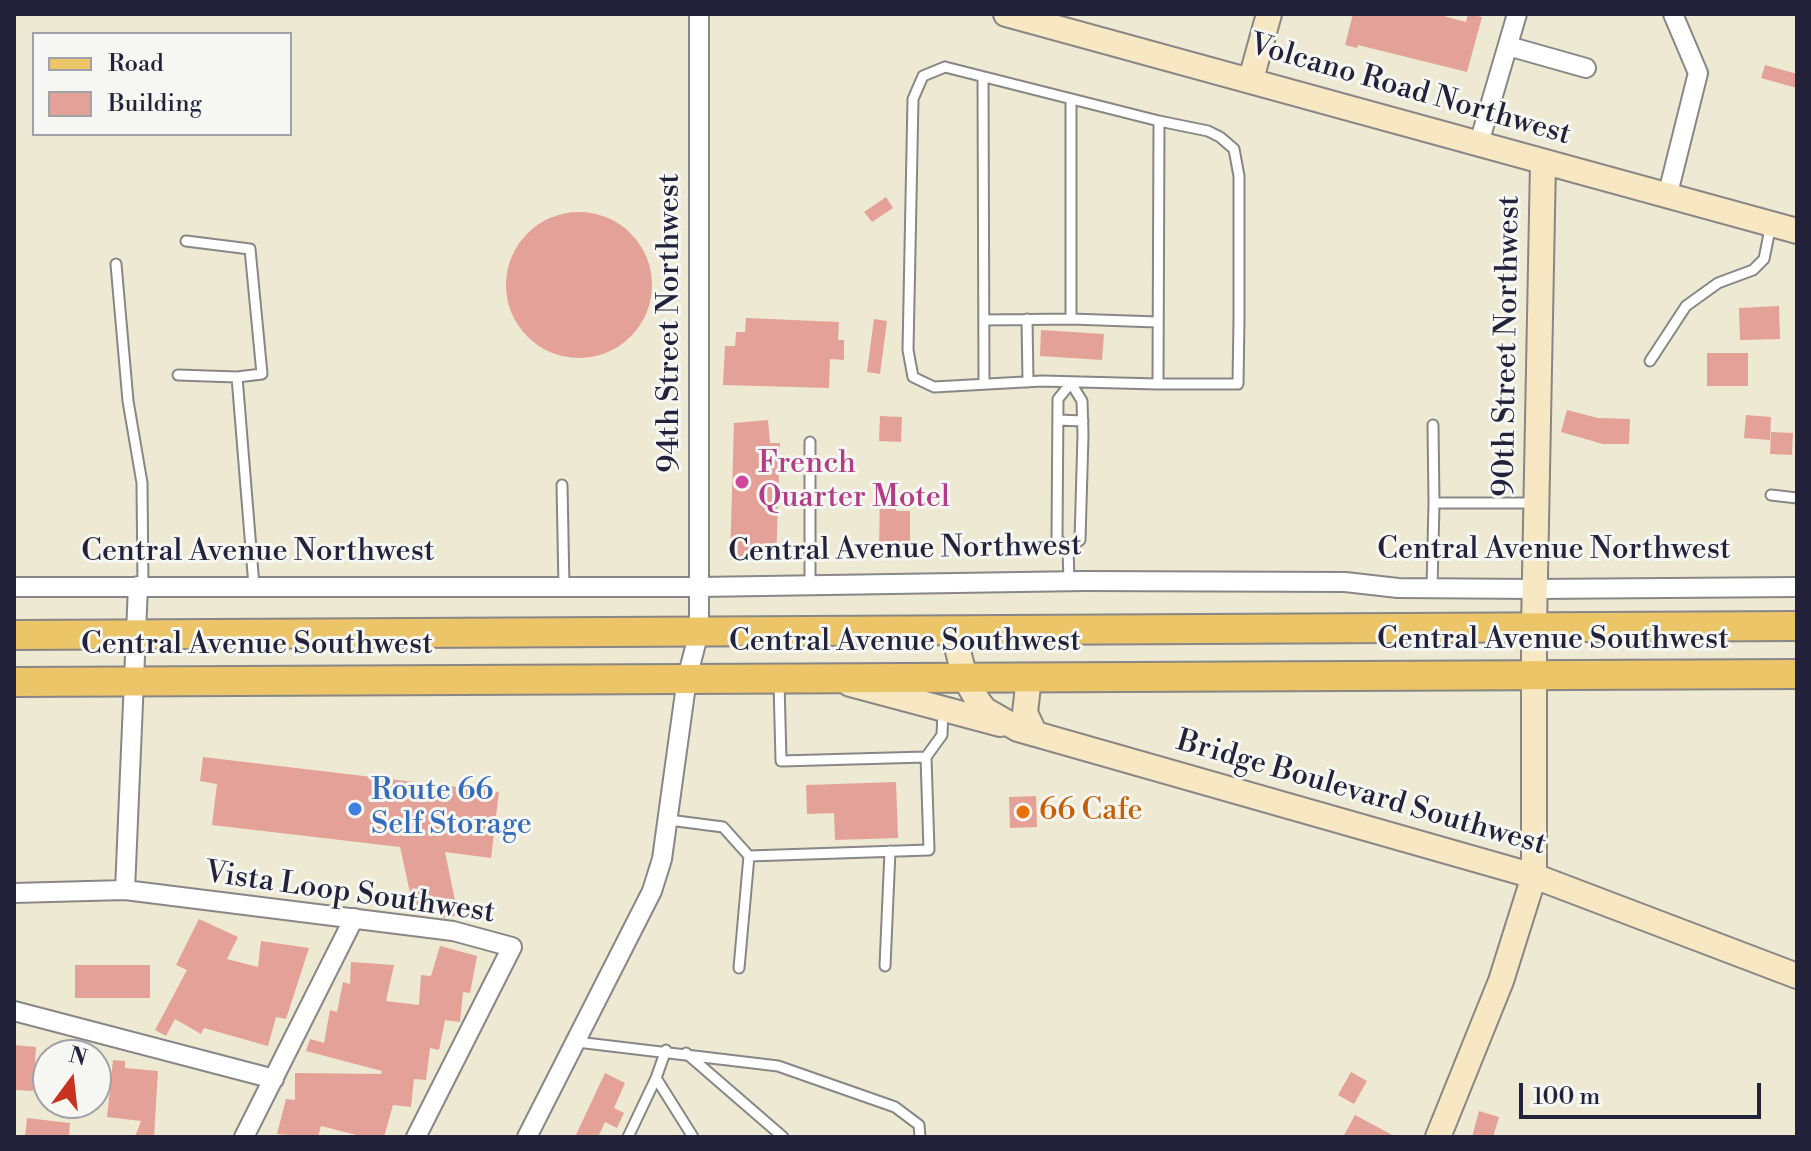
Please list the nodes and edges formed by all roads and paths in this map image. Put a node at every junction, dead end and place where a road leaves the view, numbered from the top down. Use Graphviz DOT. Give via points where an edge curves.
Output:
graph roads {
  1 [pos="699,14"];
  2 [pos="1006,14"];
  3 [pos="1269,14"];
  4 [pos="1517,14"];
  5 [pos="1673,14"];
  6 [pos="1508,46"];
  7 [pos="1586,68"];
  8 [pos="983,77"];
  9 [pos="1251,79"];
  10 [pos="1071,99"];
  11 [pos="1159,121"];
  12 [pos="1479,143"];
  13 [pos="1543,162"];
  14 [pos="1667,197"];
  15 [pos="1771,224"];
  16 [pos="1797,231"];
  17 [pos="186,241"];
  18 [pos="116,264"];
  19 [pos="1027,319"];
  20 [pos="1071,319"];
  21 [pos="984,320"];
  22 [pos="1157,322"];
  23 [pos="1650,361"];
  24 [pos="178,375"];
  25 [pos="237,377"];
  26 [pos="1028,382"];
  27 [pos="1071,383"];
  28 [pos="984,384"];
  29 [pos="1158,384"];
  30 [pos="1058,420"];
  31 [pos="1083,421"];
  32 [pos="1433,425"];
  33 [pos="810,442"];
  34 [pos="562,485"];
  35 [pos="1771,495"];
  36 [pos="1797,498"];
  37 [pos="1434,503"];
  38 [pos="1537,503"];
  39 [pos="1068,548"];
  40 [pos="1069,581"];
  41 [pos="810,585"];
  42 [pos="140,586"];
  43 [pos="254,586"];
  44 [pos="14,587"];
  45 [pos="564,587"];
  46 [pos="699,587"];
  47 [pos="1797,587"];
  48 [pos="1432,588"];
  49 [pos="1536,589"];
  50 [pos="1797,626"];
  51 [pos="1534,627"];
  52 [pos="699,632"];
  53 [pos="953,632"];
  54 [pos="137,634"];
  55 [pos="14,635"];
  56 [pos="1797,674"];
  57 [pos="1534,675"];
  58 [pos="1029,677"];
  59 [pos="687,678"];
  60 [pos="779,678"];
  61 [pos="829,678"];
  62 [pos="965,678"];
  63 [pos="135,681"];
  64 [pos="14,682"];
  65 [pos="943,709"];
  66 [pos="1027,732"];
  67 [pos="926,757"];
  68 [pos="669,820"];
  69 [pos="890,851"];
  70 [pos="749,856"];
  71 [pos="1534,876"];
  72 [pos="125,890"];
  73 [pos="14,892"];
  74 [pos="354,918"];
  75 [pos="885,966"];
  76 [pos="739,968"];
  77 [pos="1797,976"];
  78 [pos="14,1011"];
  79 [pos="577,1042"];
  80 [pos="666,1050"];
  81 [pos="685,1053"];
  82 [pos="656,1078"];
  83 [pos="274,1079"];
  84 [pos="244,1137"];
  85 [pos="416,1137"];
  86 [pos="527,1137"];
  87 [pos="628,1137"];
  88 [pos="693,1137"];
  89 [pos="783,1137"];
  90 [pos="920,1137"];
  91 [pos="1438,1137"];
  1 -- 46 [label="street, 94th Street Northwest"];
  2 -- 9 [label="street, Volcano Road Northwest"];
  3 -- 9 [label="street"];
  4 -- 6 [label="street"];
  5 -- 14 [label="street" via="1698,73"];
  6 -- 7 [label="street"];
  6 -- 12 [label="street"];
  8 -- 10 [label="lane"];
  8 -- 21 [label="lane"];
  8 -- 28 [label="lane" via="945,67 923,76 913,99 908,350 913,377 934,387"];
  9 -- 12 [label="street, Volcano Road Northwest"];
  10 -- 11 [label="lane"];
  10 -- 20 [label="lane"];
  11 -- 22 [label="lane"];
  11 -- 29 [label="lane" via="1208,131 1234,149 1239,176 1239,303 1238,384"];
  12 -- 13 [label="street, Volcano Road Northwest"];
  13 -- 14 [label="street, Volcano Road Northwest"];
  13 -- 38 [label="street, 90th Street Northwest"];
  14 -- 15 [label="street, Volcano Road Northwest"];
  15 -- 16 [label="street, Volcano Road Northwest"];
  15 -- 23 [label="lane" via="1764,259 1686,306"];
  17 -- 25 [label="lane" via="250,249 262,374"];
  18 -- 42 [label="lane" via="128,401 142,483"];
  19 -- 20 [label="lane"];
  19 -- 21 [label="lane"];
  19 -- 26 [label="lane"];
  20 -- 22 [label="lane"];
  21 -- 28 [label="lane"];
  22 -- 29 [label="lane"];
  24 -- 25 [label="lane"];
  25 -- 43 [label="lane"];
  26 -- 27 [label="lane"];
  26 -- 28 [label="lane"];
  27 -- 29 [label="lane"];
  27 -- 30 [label="lane" via="1058,399"];
  27 -- 31 [label="lane" via="1082,401"];
  30 -- 31 [label="lane"];
  30 -- 39 [label="lane" via="1057,539"];
  31 -- 39 [label="lane" via="1080,540"];
  32 -- 37 [label="lane"];
  33 -- 41 [label="lane"];
  34 -- 45 [label="lane"];
  35 -- 36 [label="lane"];
  37 -- 38 [label="lane"];
  37 -- 48 [label="lane"];
  38 -- 49 [label="street, 90th Street Northwest"];
  39 -- 40 [label="lane"];
  40 -- 41 [label="street, Central Avenue Northwest"];
  40 -- 48 [label="street, Central Avenue Northwest" via="1345,582"];
  41 -- 46 [label="street, Central Avenue Northwest"];
  42 -- 43 [label="street, Central Avenue Northwest"];
  42 -- 44 [label="street, Central Avenue Northwest"];
  42 -- 54 [label="street"];
  43 -- 45 [label="street, Central Avenue Northwest"];
  45 -- 46 [label="street, Central Avenue Northwest"];
  46 -- 52 [label="street, 94th Street Northwest"];
  47 -- 49 [label="street, Central Avenue Northwest"];
  48 -- 49 [label="street, Central Avenue Northwest"];
  49 -- 51 [label="street, 90th Street Northwest"];
  50 -- 51 [label="main road"];
  51 -- 53 [label="main road"];
  51 -- 57 [label="street, 90th Street Northwest"];
  52 -- 53 [label="main road"];
  52 -- 54 [label="main road"];
  52 -- 59 [label="street, 94th Street Northwest"];
  53 -- 62 [label="street, Bridge Boulevard Southwest"];
  54 -- 55 [label="main road"];
  54 -- 63 [label="street"];
  56 -- 57 [label="main road, Central Avenue Southwest"];
  57 -- 58 [label="main road, Central Avenue Southwest"];
  57 -- 71 [label="street, 90th Street Northwest"];
  58 -- 62 [label="main road, Central Avenue Southwest"];
  58 -- 66 [label="street"];
  59 -- 60 [label="main road, Central Avenue Southwest"];
  59 -- 63 [label="main road, Central Avenue Southwest"];
  59 -- 68 [label="street, 94th Street Northwest"];
  60 -- 61 [label="main road, Central Avenue Southwest"];
  60 -- 67 [label="lane" via="781,761"];
  61 -- 62 [label="main road, Central Avenue Southwest"];
  61 -- 65 [label="street"];
  62 -- 66 [label="street, Bridge Boulevard Southwest" via="985,710"];
  63 -- 64 [label="main road, Central Avenue Southwest"];
  63 -- 72 [label="street"];
  65 -- 66 [label="street"];
  65 -- 67 [label="lane" via="942,735"];
  66 -- 71 [label="street, Bridge Boulevard Southwest"];
  67 -- 69 [label="lane" via="929,850"];
  68 -- 70 [label="lane" via="723,827"];
  68 -- 79 [label="street, 94th Street Northwest" via="652,891"];
  69 -- 70 [label="lane"];
  69 -- 75 [label="lane"];
  70 -- 76 [label="lane"];
  71 -- 77 [label="street, Bridge Boulevard Southwest"];
  71 -- 91 [label="street, 90th Street Northwest" via="1501,981"];
  72 -- 73 [label="street, Vista Loop Southwest"];
  72 -- 74 [label="street, Vista Loop Southwest"];
  74 -- 83 [label="street"];
  74 -- 85 [label="street, Vista Loop Southwest" via="453,931 512,947"];
  78 -- 83 [label="street"];
  79 -- 80 [label="lane"];
  79 -- 86 [label="street, 94th Street Northwest"];
  80 -- 81 [label="lane"];
  80 -- 82 [label="lane"];
  81 -- 89 [label="lane"];
  81 -- 90 [label="lane" via="778,1066 852,1091 895,1107 919,1125"];
  82 -- 87 [label="lane"];
  82 -- 88 [label="lane"];
  83 -- 84 [label="street"];
}
